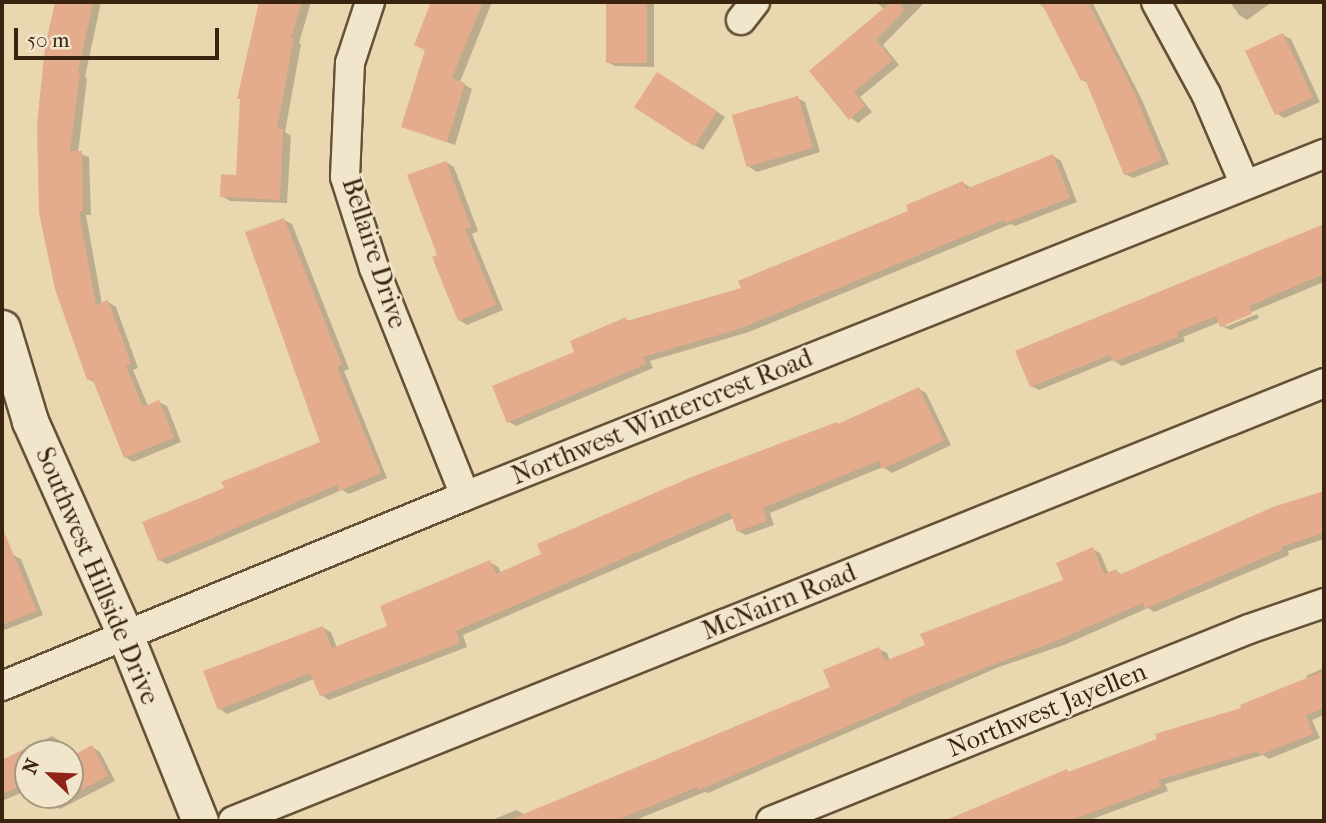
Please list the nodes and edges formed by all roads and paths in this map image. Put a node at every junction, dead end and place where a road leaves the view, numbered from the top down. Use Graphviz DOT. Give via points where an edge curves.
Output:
graph roads {
  1 [pos="370,2"];
  2 [pos="1156,2"];
  3 [pos="1324,154"];
  4 [pos="1245,185"];
  5 [pos="2,327"];
  6 [pos="1324,383"];
  7 [pos="465,496"];
  8 [pos="1324,603"];
  9 [pos="126,637"];
  10 [pos="2,686"];
  11 [pos="200,821"];
  12 [pos="233,821"];
  13 [pos="771,821"];
  1 -- 7 [label="street, Bellaire Drive" via="350,63 345,177 374,268"];
  2 -- 4 [label="street" via="1206,94"];
  3 -- 4 [label="street, Northwest Wintercrest Road"];
  4 -- 7 [label="street, Northwest Wintercrest Road"];
  5 -- 9 [label="street, Southwest Hillside Drive" via="30,421"];
  6 -- 12 [label="street, McNairn Road"];
  7 -- 9 [label="street, Northwest Wintercrest Road"];
  8 -- 13 [label="street, Northwest Jayellen"];
  9 -- 10 [label="street, Northwest Wintercrest Road"];
  9 -- 11 [label="street, Southwest Hillside Drive"];
}
